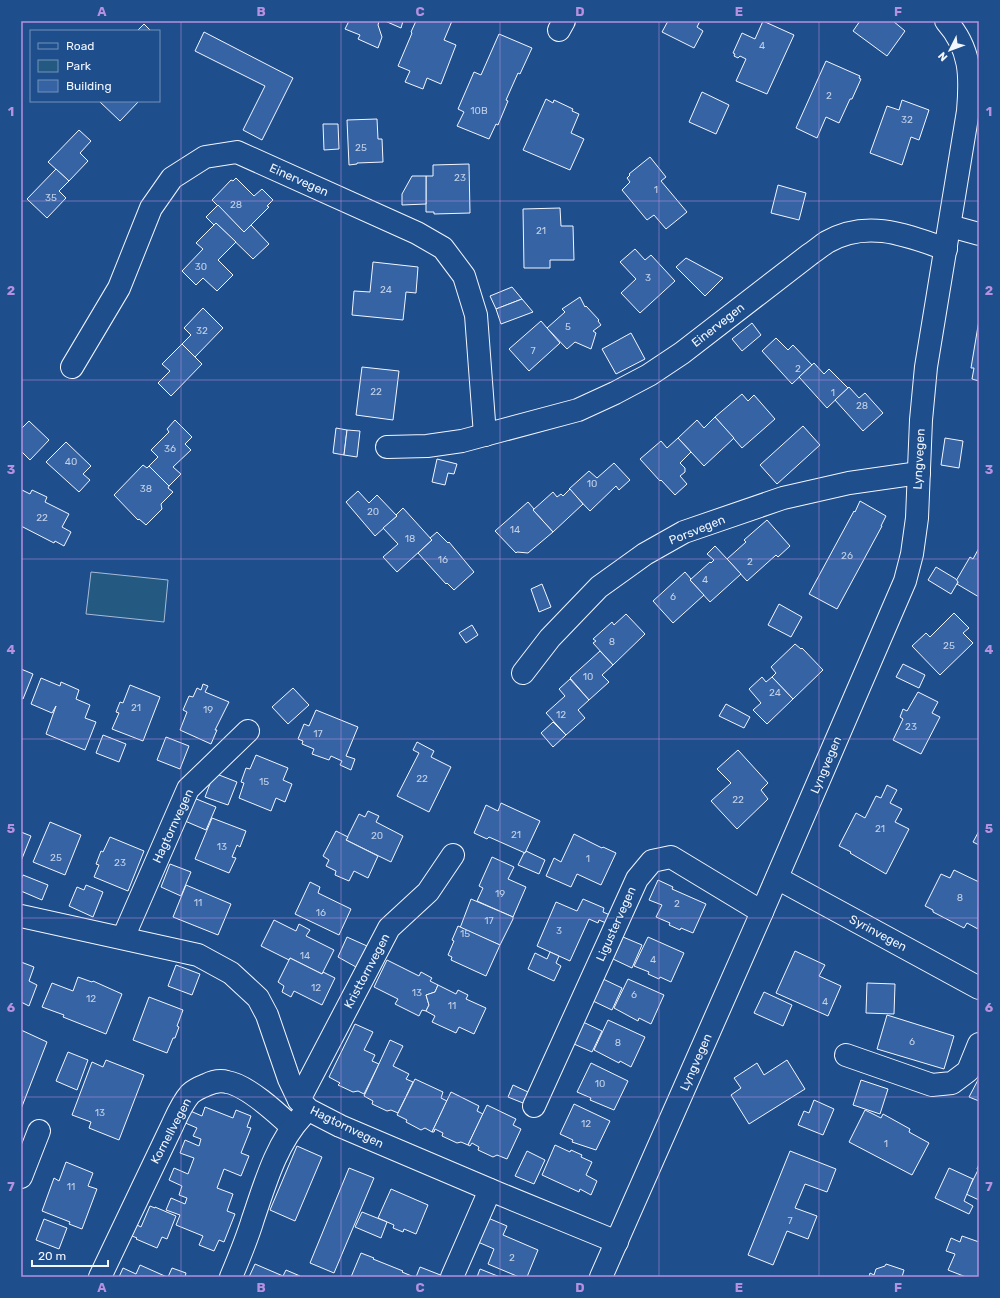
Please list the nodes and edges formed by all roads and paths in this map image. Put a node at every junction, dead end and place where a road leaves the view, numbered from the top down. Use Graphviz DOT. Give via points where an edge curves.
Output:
graph roads {
  1 [pos="950,23"];
  2 [pos="950,226"];
  3 [pos="979,234"];
  4 [pos="946,249"];
  5 [pos="72,367"];
  6 [pos="485,435"];
  7 [pos="387,447"];
  8 [pos="919,473"];
  9 [pos="523,673"];
  10 [pos="248,731"];
  11 [pos="453,855"];
  12 [pos="777,878"];
  13 [pos="762,912"];
  14 [pos="21,916"];
  15 [pos="123,938"];
  16 [pos="979,988"];
  17 [pos="979,1044"];
  18 [pos="846,1055"];
  19 [pos="304,1105"];
  20 [pos="534,1106"];
  21 [pos="292,1126"];
  22 [pos="39,1131"];
  23 [pos="21,1177"];
  24 [pos="490,1190"];
  25 [pos="617,1242"];
  26 [pos="100,1277"];
  27 [pos="231,1277"];
  28 [pos="452,1277"];
  29 [pos="601,1277"];
  1 -- 2 [label="street, Lyngvegen" via="967,60 970,83"];
  2 -- 3 [label="street"];
  2 -- 4 [label="street, Lyngvegen"];
  4 -- 6 [label="street, Einervegen" via="886,231 866,230 846,234 827,242 682,353 649,375 578,410"];
  4 -- 8 [label="street, Lyngvegen" via="926,368"];
  5 -- 6 [label="street, Einervegen" via="119,288 151,208 172,178 205,157 236,152 417,233 444,248 464,276 476,315"];
  6 -- 7 [label="street, Einervegen" via="427,446"];
  8 -- 9 [label="street, Porsvegen" via="849,483 783,498 684,532 645,554 600,587 550,638"];
  8 -- 12 [label="street, Lyngvegen" via="917,518 905,581"];
  10 -- 15 [label="street, Hagtornvegen" via="188,789"];
  11 -- 19 [label="street, Kristtornvegen" via="428,892 389,928"];
  12 -- 13 [label="street, Lyngvegen"];
  12 -- 16 [label="street, Syrinvegen"];
  13 -- 20 [label="street, Ligustervegen" via="671,857 652,861 637,879"];
  13 -- 25 [label="street, Lyngvegen"];
  14 -- 15 [label="street, Hagtornvegen"];
  15 -- 19 [label="street, Hagtornvegen" via="198,955 231,973 258,998 289,1079"];
  17 -- 18 [label="street" via="968,1071 952,1083 932,1085"];
  19 -- 21 [label="street"];
  19 -- 24 [label="street, Hagtornvegen" via="340,1126"];
  21 -- 26 [label="street, Kornellvegen" via="262,1100 228,1082 213,1082 191,1093 172,1126"];
  21 -- 27 [label="street" via="269,1174"];
  22 -- 23 [label="street"];
  24 -- 25 [label="street, Hagtornvegen"];
  24 -- 28 [label="street"];
  25 -- 29 [label="street, Lyngvegen"];
}
